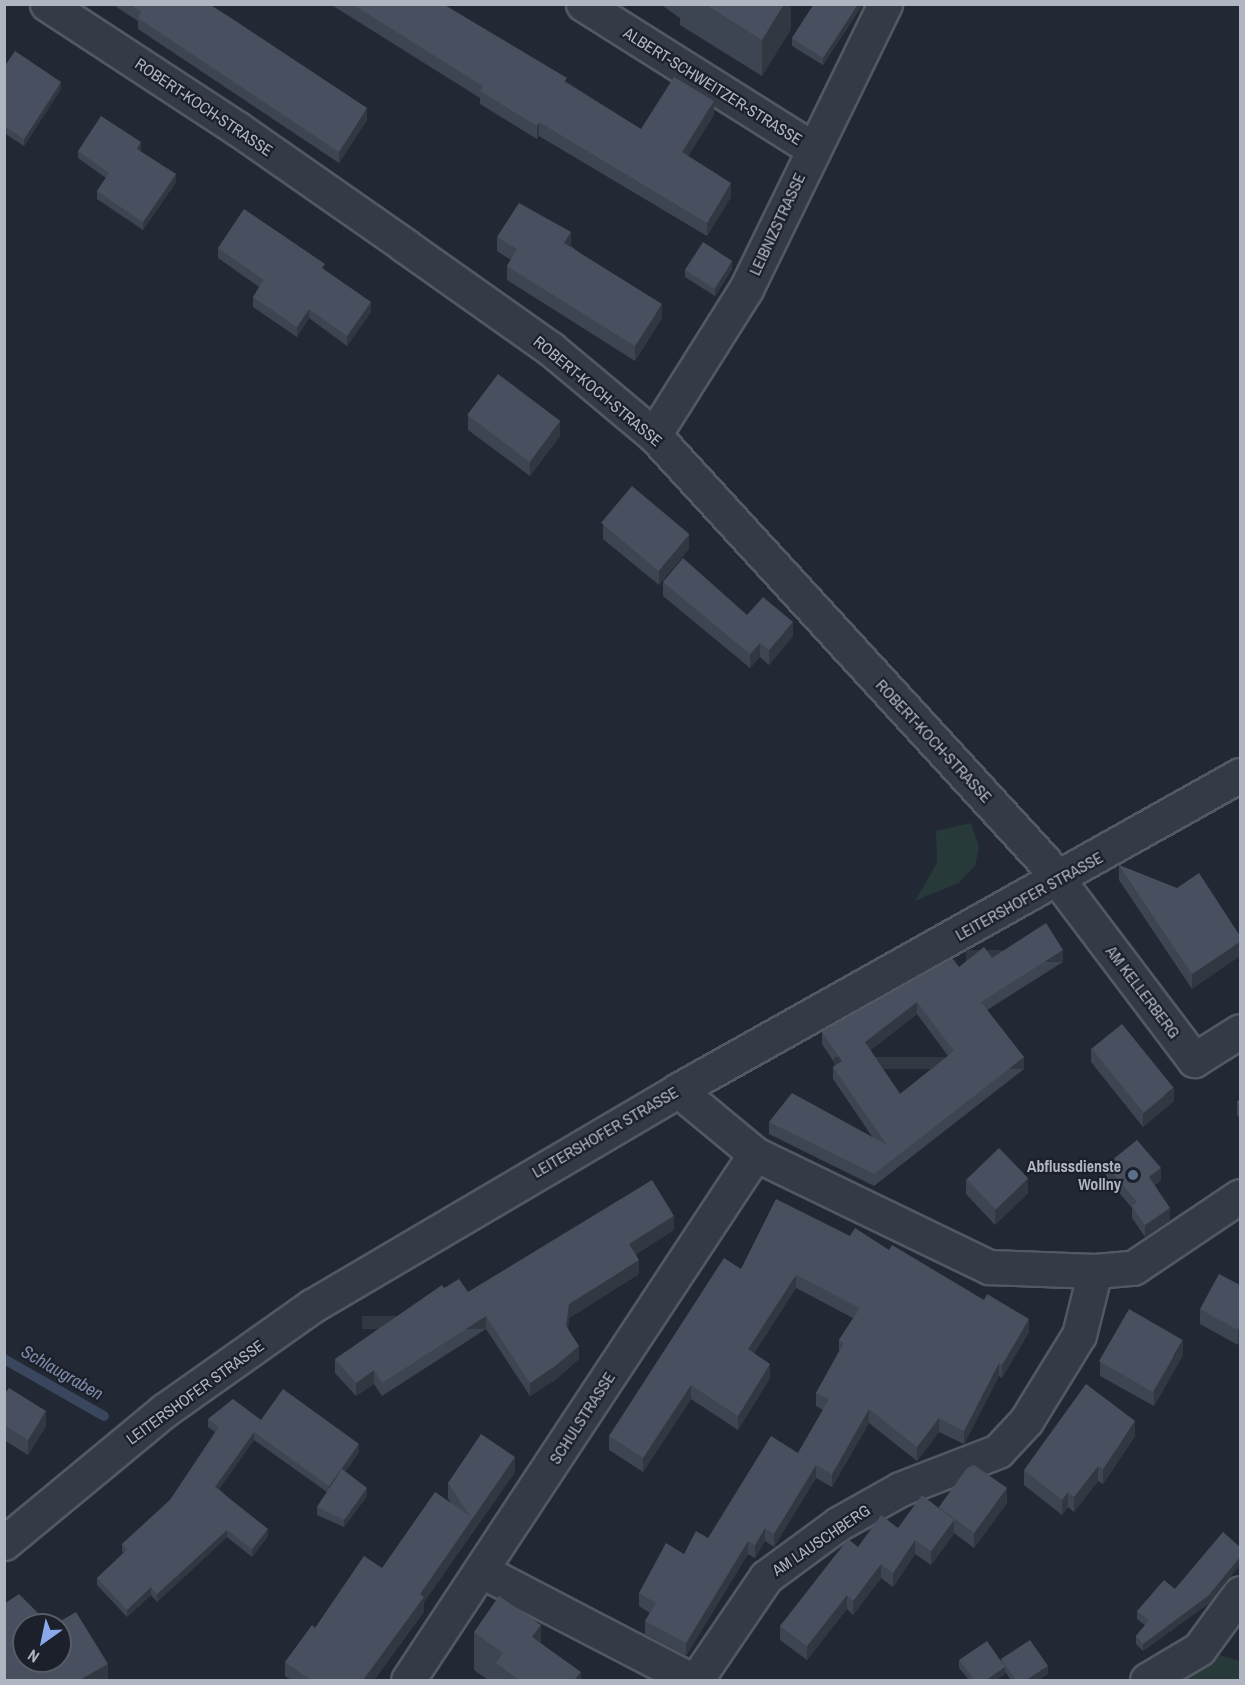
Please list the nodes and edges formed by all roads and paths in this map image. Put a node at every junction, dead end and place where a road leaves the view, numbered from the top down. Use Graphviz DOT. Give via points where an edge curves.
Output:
graph roads {
  1 [pos="47,4"];
  2 [pos="583,4"];
  3 [pos="885,4"];
  4 [pos="812,148"];
  5 [pos="654,435"];
  6 [pos="1240,776"];
  7 [pos="1059,880"];
  8 [pos="1240,1031"];
  9 [pos="678,1089"];
  10 [pos="755,1154"];
  11 [pos="1240,1196"];
  12 [pos="1095,1271"];
  13 [pos="4,1543"];
  14 [pos="482,1571"];
  15 [pos="1240,1593"];
  16 [pos="408,1680"];
  17 [pos="691,1680"];
  18 [pos="696,1680"];
  19 [pos="1148,1680"];
  1 -- 5 [label="street, ROBERT-KOCH-STRASSE" via="238,129 551,349"];
  2 -- 4 [label="street, ALBERT-SCHWEITZER-STRASSE"];
  3 -- 4 [label="street, LEIBNIZSTRASSE"];
  4 -- 5 [label="street, LEIBNIZSTRASSE" via="746,290"];
  5 -- 7 [label="street, ROBERT-KOCH-STRASSE"];
  6 -- 7 [label="street, LEITERSHOFER STRASSE"];
  7 -- 8 [label="street, AM KELLERBERG" via="1194,1060"];
  7 -- 9 [label="street, LEITERSHOFER STRASSE"];
  9 -- 10 [label="street"];
  9 -- 13 [label="street, LEITERSHOFER STRASSE" via="312,1306 165,1410"];
  10 -- 12 [label="street" via="989,1267"];
  10 -- 14 [label="street, SCHULSTRASSE"];
  11 -- 12 [label="street" via="1133,1268"];
  12 -- 18 [label="street, AM LAUSCHBERG" via="1079,1335 1026,1421 998,1451 900,1489 838,1524 766,1577"];
  14 -- 16 [label="street, SCHULSTRASSE"];
  14 -- 17 [label="street"];
  15 -- 19 [label="street" via="1199,1649"];
}
